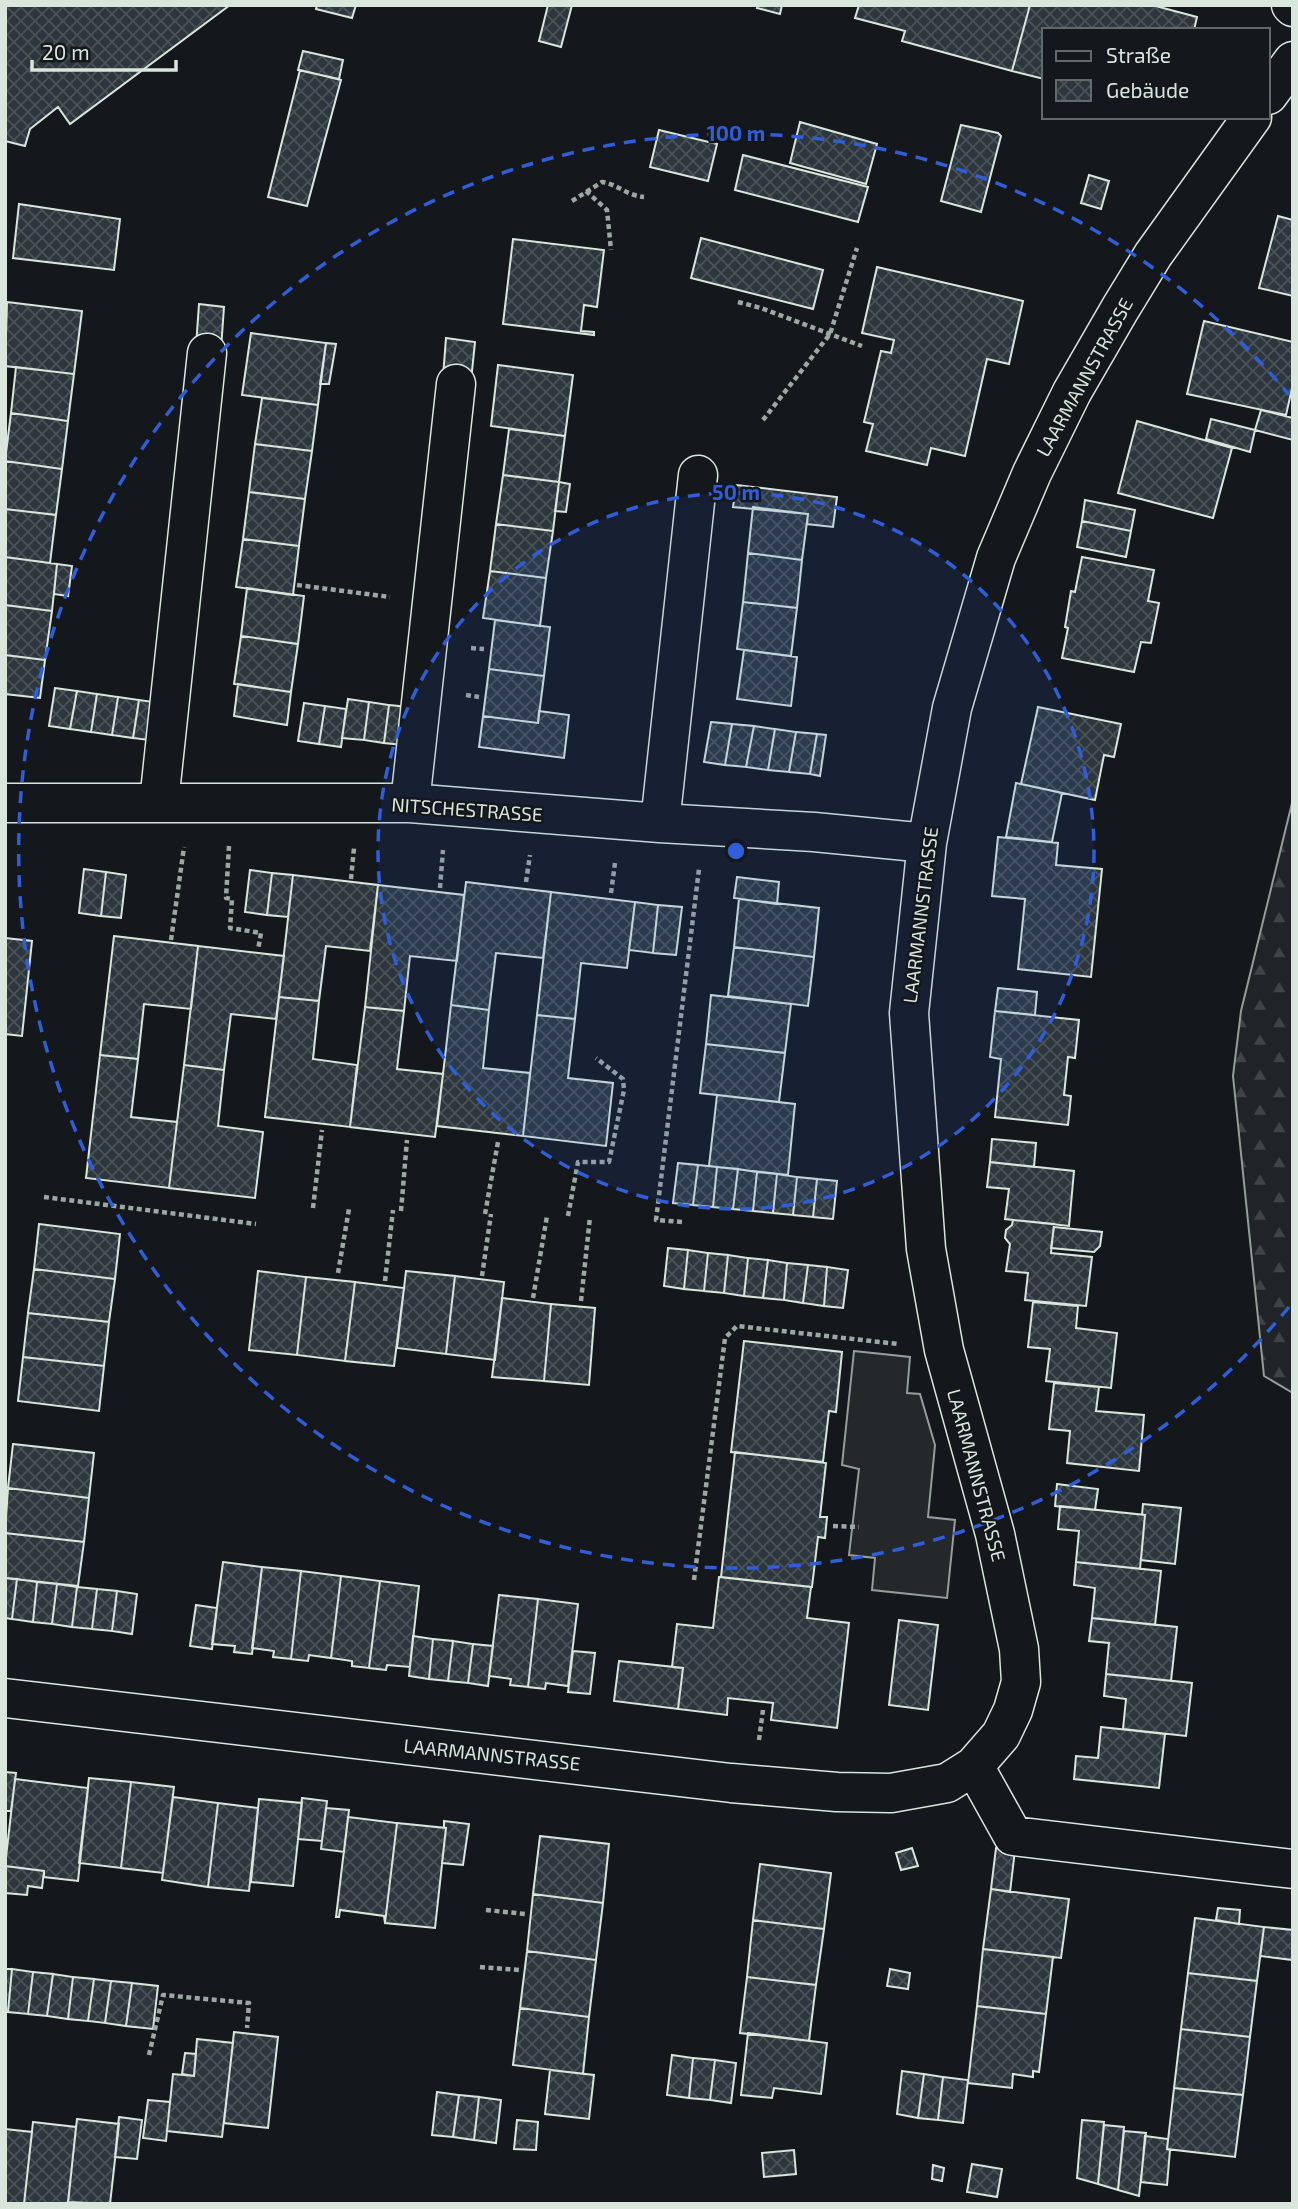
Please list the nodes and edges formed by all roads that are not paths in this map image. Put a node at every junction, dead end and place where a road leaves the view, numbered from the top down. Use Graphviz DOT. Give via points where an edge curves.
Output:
graph roads {
  1 [pos="1293,61"];
  2 [pos="1270,92"];
  3 [pos="1251,119"];
  4 [pos="207,353"];
  5 [pos="456,384"];
  6 [pos="698,475"];
  7 [pos="5,803"];
  8 [pos="174,803"];
  9 [pos="410,803"];
  10 [pos="660,823"];
  11 [pos="927,843"];
  12 [pos="5,1698"];
  13 [pos="974,1766"];
  14 [pos="1293,1870"];
  1 -- 2 [label="street"];
  3 -- 11 [label="street, LAARMANNSTRASSE" via="1153,255 1072,392 1032,472 996,558 952,708"];
  4 -- 8 [label="street"];
  5 -- 9 [label="street"];
  6 -- 10 [label="street"];
  7 -- 8 [label="street, NITSCHESTRASSE"];
  8 -- 9 [label="street, NITSCHESTRASSE"];
  9 -- 10 [label="street, NITSCHESTRASSE"];
  10 -- 11 [label="street, NITSCHESTRASSE"];
  11 -- 13 [label="street, LAARMANNSTRASSE" via="909,1013 926,1249 944,1350 995,1534 1019,1649 1021,1682 1001,1735"];
  12 -- 13 [label="street, LAARMANNSTRASSE" via="837,1792 891,1793 947,1783"];
  13 -- 14 [label="street" via="1013,1836"];
}
